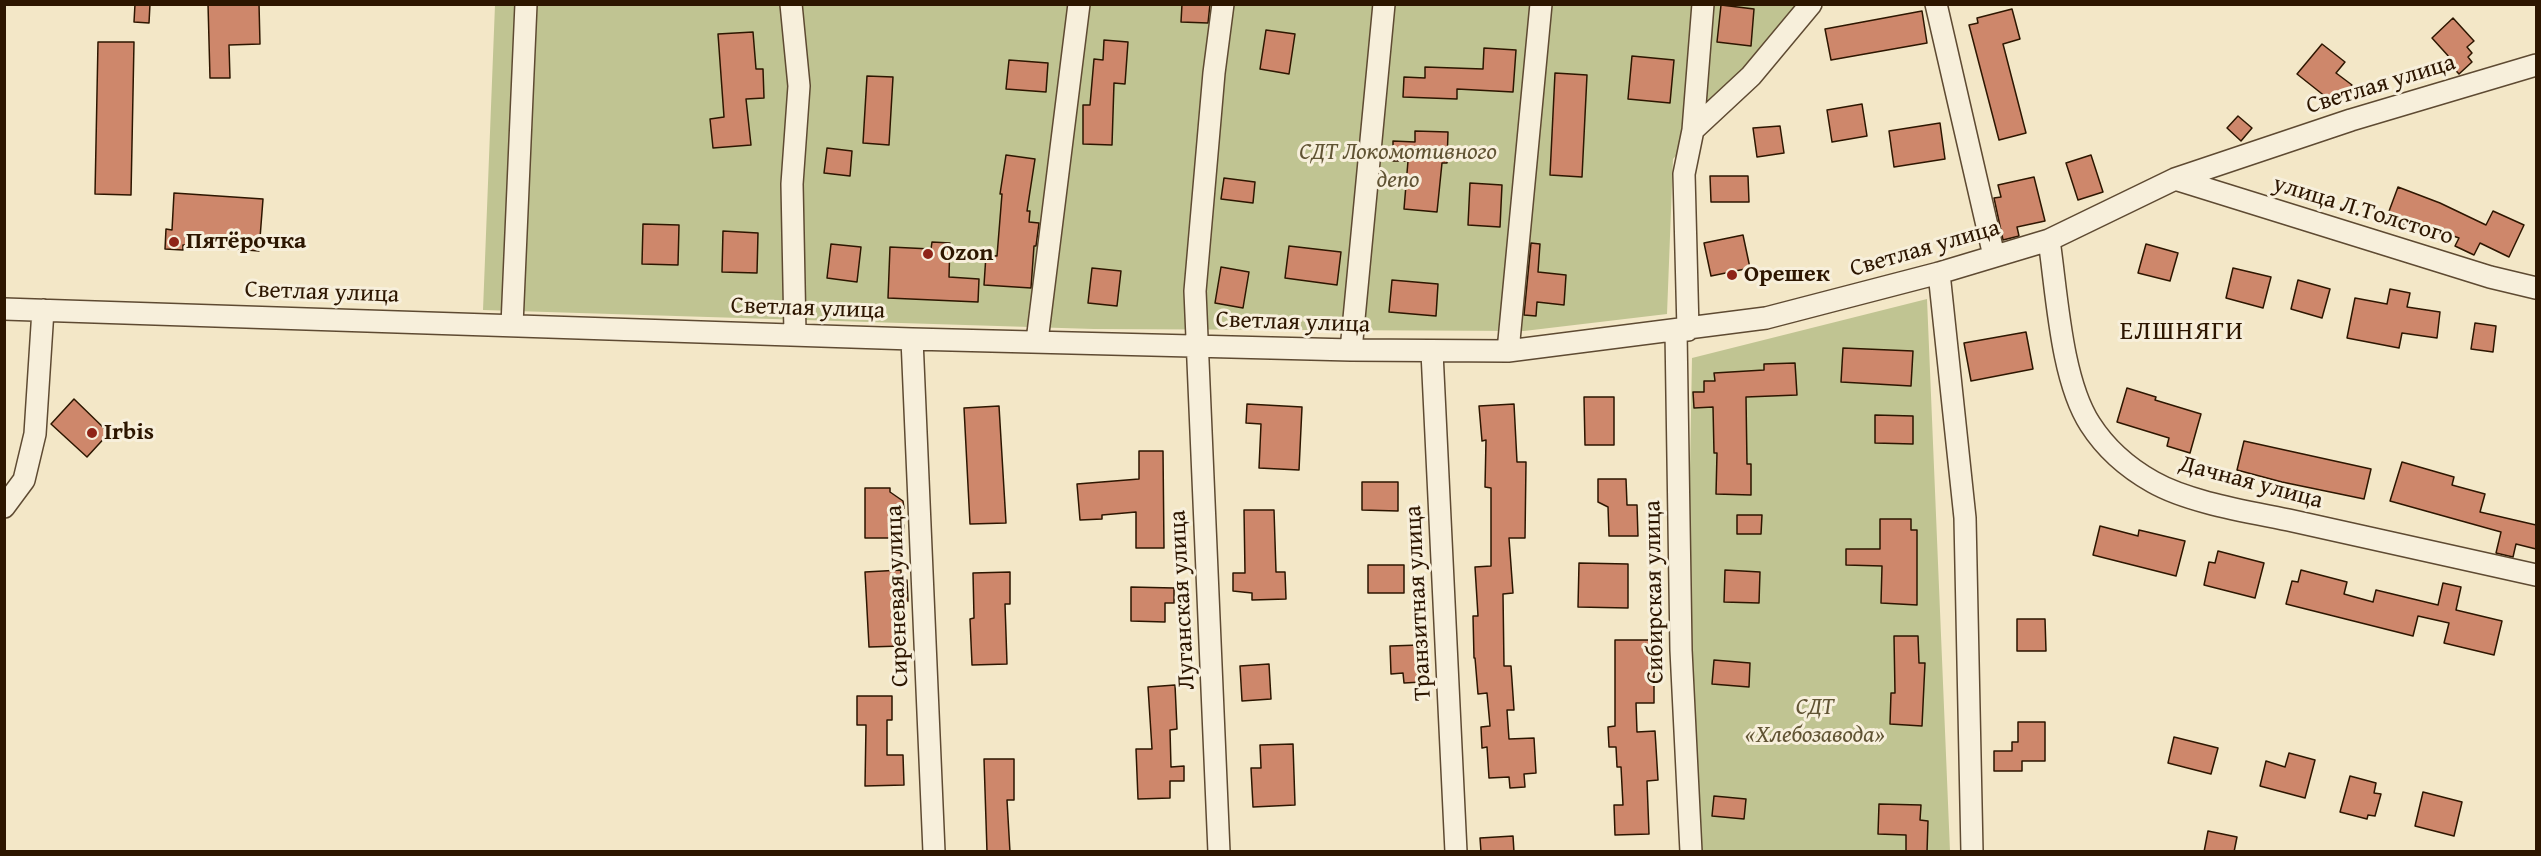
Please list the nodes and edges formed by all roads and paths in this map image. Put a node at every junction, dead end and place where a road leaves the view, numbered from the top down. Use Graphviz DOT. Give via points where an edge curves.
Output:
graph roads {
  1 [pos="526,4"];
  2 [pos="790,4"];
  3 [pos="1079,4"];
  4 [pos="1223,4"];
  5 [pos="1384,4"];
  6 [pos="1542,4"];
  7 [pos="1703,4"];
  8 [pos="1811,4"];
  9 [pos="1936,4"];
  10 [pos="2536,65"];
  11 [pos="1693,130"];
  12 [pos="2175,179"];
  13 [pos="2049,240"];
  14 [pos="1994,256"];
  15 [pos="1939,273"];
  16 [pos="2536,288"];
  17 [pos="4,309"];
  18 [pos="43,310"];
  19 [pos="512,325"];
  20 [pos="1682,330"];
  21 [pos="795,333"];
  22 [pos="912,339"];
  23 [pos="1037,341"];
  24 [pos="1197,346"];
  25 [pos="1351,350"];
  26 [pos="1508,351"];
  27 [pos="1432,352"];
  28 [pos="4,507"];
  29 [pos="2536,575"];
  30 [pos="934,852"];
  31 [pos="1220,852"];
  32 [pos="1456,852"];
  33 [pos="1691,852"];
  34 [pos="1972,852"];
  1 -- 19 [label="street"];
  2 -- 21 [label="street" via="799,86 792,184"];
  3 -- 23 [label="street"];
  4 -- 24 [label="street, Луганская улица" via="1195,291"];
  5 -- 25 [label="street"];
  6 -- 26 [label="street"];
  7 -- 11 [label="street, Сибирская улица"];
  8 -- 11 [label="street" via="1751,76"];
  9 -- 14 [label="street"];
  10 -- 12 [label="street, Светлая улица" via="2351,120"];
  11 -- 20 [label="street, Сибирская улица" via="1684,174"];
  12 -- 13 [label="street, Светлая улица"];
  12 -- 16 [label="street, улица Л.Толстого"];
  13 -- 14 [label="street, Светлая улица"];
  13 -- 29 [label="street, Дачная улица" via="2070,378 2078,401 2090,425 2128,466 2183,494"];
  14 -- 15 [label="street, Светлая улица"];
  15 -- 20 [label="street, Светлая улица" via="1766,318"];
  15 -- 34 [label="street" via="1965,518"];
  17 -- 19 [label="street, Светлая улица"];
  18 -- 28 [label="street" via="35,434 24,480"];
  19 -- 21 [label="street, Светлая улица"];
  20 -- 26 [label="street, Светлая улица"];
  20 -- 33 [label="street, Сибирская улица" via="1681,650"];
  21 -- 22 [label="street, Светлая улица"];
  22 -- 23 [label="street, Светлая улица"];
  22 -- 30 [label="street, Сиреневая улица"];
  23 -- 24 [label="street, Светлая улица"];
  24 -- 25 [label="street, Светлая улица"];
  24 -- 31 [label="street, Луганская улица"];
  25 -- 27 [label="street, Светлая улица"];
  26 -- 27 [label="street, Светлая улица"];
  27 -- 32 [label="street, Транзитная улица"];
}
